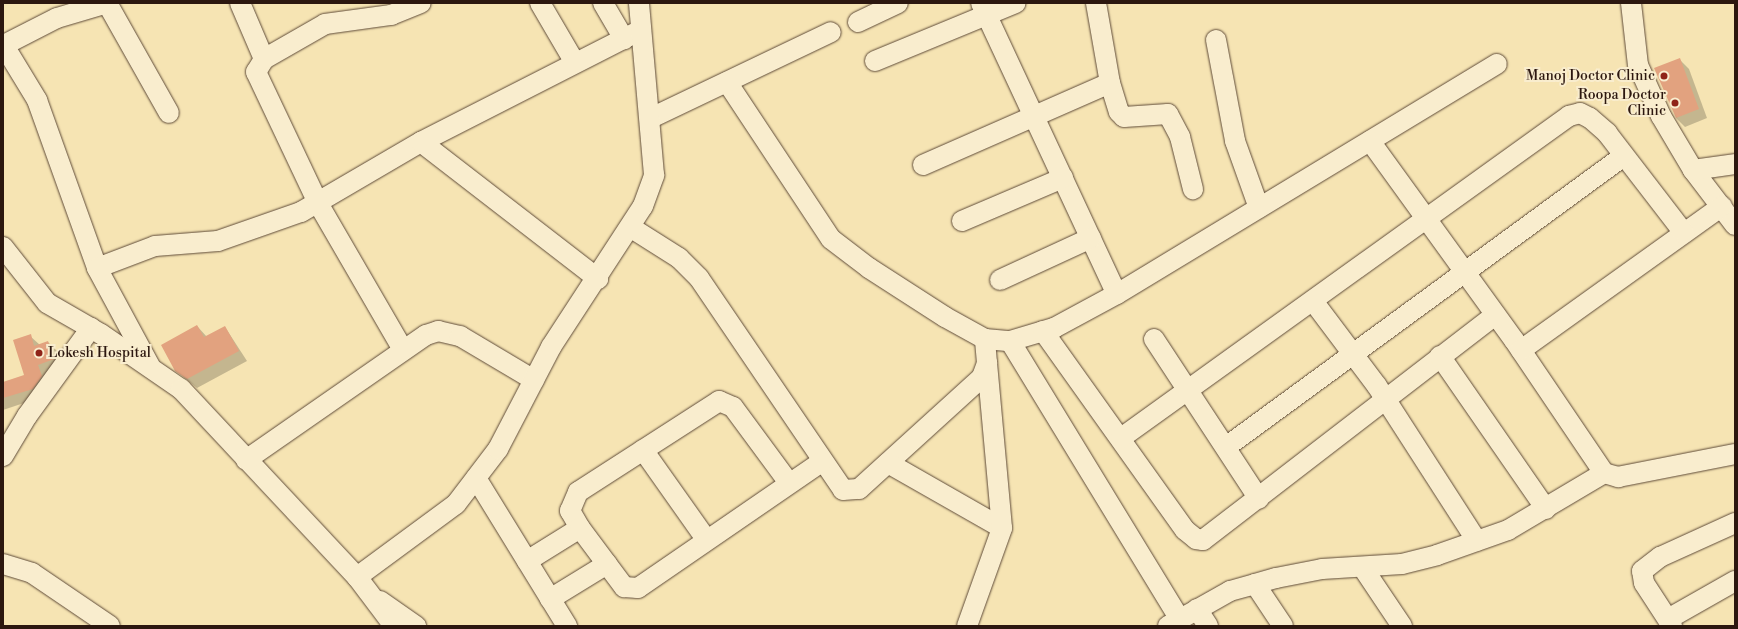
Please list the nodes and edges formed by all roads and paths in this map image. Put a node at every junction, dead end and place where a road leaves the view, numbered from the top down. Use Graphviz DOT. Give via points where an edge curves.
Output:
graph roads {
  1 [pos="107,3"];
  2 [pos="240,3"];
  3 [pos="421,3"];
  4 [pos="540,3"];
  5 [pos="603,3"];
  6 [pos="638,3"];
  7 [pos="898,3"];
  8 [pos="1016,3"];
  9 [pos="1096,3"];
  10 [pos="1631,3"];
  11 [pos="984,8"];
  12 [pos="858,22"];
  13 [pos="831,32"];
  14 [pos="633,34"];
  15 [pos="1216,40"];
  16 [pos="3,45"];
  17 [pos="264,60"];
  18 [pos="875,61"];
  19 [pos="575,63"];
  20 [pos="1497,64"];
  21 [pos="727,82"];
  22 [pos="1110,83"];
  23 [pos="169,112"];
  24 [pos="1034,116"];
  25 [pos="651,118"];
  26 [pos="1370,141"];
  27 [pos="421,142"];
  28 [pos="1624,156"];
  29 [pos="1735,164"];
  30 [pos="923,165"];
  31 [pos="1693,170"];
  32 [pos="1064,178"];
  33 [pos="1193,189"];
  34 [pos="318,203"];
  35 [pos="1722,206"];
  36 [pos="1260,208"];
  37 [pos="1424,219"];
  38 [pos="962,221"];
  39 [pos="1735,226"];
  40 [pos="630,227"];
  41 [pos="1684,233"];
  42 [pos="1091,238"];
  43 [pos="3,246"];
  44 [pos="3,266"];
  45 [pos="97,268"];
  46 [pos="1465,275"];
  47 [pos="598,279"];
  48 [pos="1000,280"];
  49 [pos="1117,294"];
  50 [pos="1313,301"];
  51 [pos="1495,315"];
  52 [pos="1043,331"];
  53 [pos="88,334"];
  54 [pos="985,339"];
  55 [pos="1154,339"];
  56 [pos="1010,341"];
  57 [pos="402,348"];
  58 [pos="1521,350"];
  59 [pos="1354,355"];
  60 [pos="1440,356"];
  61 [pos="987,363"];
  62 [pos="150,366"];
  63 [pos="534,380"];
  64 [pos="1187,391"];
  65 [pos="1384,397"];
  66 [pos="1122,438"];
  67 [pos="1226,447"];
  68 [pos="643,450"];
  69 [pos="1735,454"];
  70 [pos="3,456"];
  71 [pos="246,460"];
  72 [pos="822,462"];
  73 [pos="888,462"];
  74 [pos="1604,473"];
  75 [pos="476,478"];
  76 [pos="789,484"];
  77 [pos="1259,499"];
  78 [pos="1546,509"];
  79 [pos="1735,523"];
  80 [pos="580,528"];
  81 [pos="1002,528"];
  82 [pos="706,539"];
  83 [pos="1477,541"];
  84 [pos="527,561"];
  85 [pos="3,564"];
  86 [pos="607,564"];
  87 [pos="1363,568"];
  88 [pos="357,577"];
  89 [pos="1735,581"];
  90 [pos="1255,584"];
  91 [pos="377,599"];
  92 [pos="550,599"];
  93 [pos="1182,618"];
  94 [pos="1670,622"];
  95 [pos="110,626"];
  96 [pos="394,626"];
  97 [pos="416,626"];
  98 [pos="566,626"];
  99 [pos="967,626"];
  100 [pos="1208,626"];
  101 [pos="1283,626"];
  102 [pos="1402,626"];
  1 -- 16 [label="street" via="57,18"];
  1 -- 23 [label="street"];
  2 -- 17 [label="street"];
  3 -- 17 [label="street" via="390,15 332,21"];
  4 -- 19 [label="street"];
  5 -- 14 [label="street"];
  6 -- 14 [label="street"];
  7 -- 12 [label="street"];
  8 -- 11 [label="street"];
  9 -- 22 [label="street"];
  10 -- 31 [label="street" via="1638,65 1661,116"];
  11 -- 18 [label="street"];
  11 -- 24 [label="street"];
  13 -- 21 [label="street"];
  14 -- 19 [label="street"];
  14 -- 25 [label="street"];
  15 -- 36 [label="street" via="1235,141"];
  16 -- 45 [label="street" via="37,100"];
  17 -- 34 [label="street" via="255,77"];
  19 -- 27 [label="street"];
  20 -- 26 [label="street"];
  21 -- 25 [label="street"];
  21 -- 54 [label="street" via="831,239 869,268"];
  22 -- 24 [label="street"];
  22 -- 33 [label="street" via="1124,117 1161,112 1174,121"];
  24 -- 30 [label="street"];
  24 -- 32 [label="street"];
  25 -- 40 [label="street" via="654,175 644,206"];
  26 -- 36 [label="street"];
  26 -- 37 [label="street"];
  27 -- 34 [label="street"];
  27 -- 47 [label="street"];
  28 -- 37 [label="street" via="1590,118 1580,113 1569,116"];
  28 -- 41 [label="street"];
  28 -- 46 [label="street"];
  29 -- 31 [label="street"];
  31 -- 35 [label="street"];
  32 -- 38 [label="street"];
  32 -- 42 [label="street"];
  34 -- 45 [label="street" via="281,220 218,241 162,244"];
  34 -- 57 [label="street"];
  35 -- 39 [label="street"];
  35 -- 41 [label="street"];
  36 -- 49 [label="street"];
  37 -- 46 [label="street"];
  37 -- 50 [label="street"];
  40 -- 47 [label="street"];
  40 -- 72 [label="street" via="679,258 699,278"];
  41 -- 58 [label="street"];
  42 -- 48 [label="street"];
  42 -- 49 [label="street"];
  43 -- 53 [label="street" via="47,303"];
  44 -- 53 [label="street" via="42,311"];
  45 -- 62 [label="street"];
  46 -- 51 [label="street"];
  46 -- 59 [label="street"];
  47 -- 63 [label="street" via="551,347"];
  49 -- 52 [label="street"];
  50 -- 59 [label="street"];
  50 -- 64 [label="street"];
  51 -- 58 [label="street"];
  51 -- 60 [label="street"];
  52 -- 56 [label="street"];
  52 -- 66 [label="street"];
  53 -- 62 [label="street"];
  53 -- 70 [label="street" via="27,416"];
  54 -- 56 [label="street"];
  54 -- 61 [label="street"];
  55 -- 64 [label="street"];
  56 -- 93 [label="street"];
  57 -- 63 [label="street" via="426,335 450,332"];
  57 -- 71 [label="street"];
  58 -- 74 [label="street"];
  59 -- 65 [label="street"];
  59 -- 67 [label="street"];
  60 -- 65 [label="street"];
  60 -- 78 [label="street"];
  61 -- 73 [label="street" via="982,377"];
  61 -- 81 [label="street"];
  62 -- 71 [label="street" via="180,389"];
  63 -- 75 [label="street" via="498,449"];
  64 -- 66 [label="street"];
  64 -- 67 [label="street"];
  65 -- 77 [label="street"];
  65 -- 83 [label="street"];
  66 -- 77 [label="street" via="1185,530 1196,539 1204,540"];
  67 -- 77 [label="street"];
  68 -- 76 [label="street" via="714,402 724,401 733,407"];
  68 -- 80 [label="street" via="572,499 570,511"];
  68 -- 82 [label="street"];
  69 -- 74 [label="street" via="1618,477"];
  71 -- 88 [label="street"];
  72 -- 73 [label="street" via="838,487 848,491 859,489"];
  72 -- 76 [label="street"];
  73 -- 81 [label="street"];
  74 -- 78 [label="street"];
  75 -- 84 [label="street"];
  75 -- 88 [label="street" via="456,504"];
  76 -- 82 [label="street"];
  78 -- 83 [label="street"];
  79 -- 94 [label="street" via="1660,557 1642,570 1644,583"];
  80 -- 84 [label="street"];
  80 -- 86 [label="street"];
  81 -- 99 [label="street"];
  82 -- 86 [label="street" via="631,590 624,587"];
  83 -- 87 [label="street" via="1402,564"];
  84 -- 92 [label="street"];
  85 -- 95 [label="street" via="32,573"];
  86 -- 92 [label="street"];
  87 -- 90 [label="street" via="1322,569"];
  87 -- 102 [label="street"];
  88 -- 91 [label="street"];
  89 -- 94 [label="street"];
  90 -- 93 [label="street" via="1230,591"];
  90 -- 101 [label="street"];
  91 -- 96 [label="street"];
  91 -- 97 [label="street" via="399,611"];
  92 -- 98 [label="street"];
  93 -- 100 [label="street"];
}
